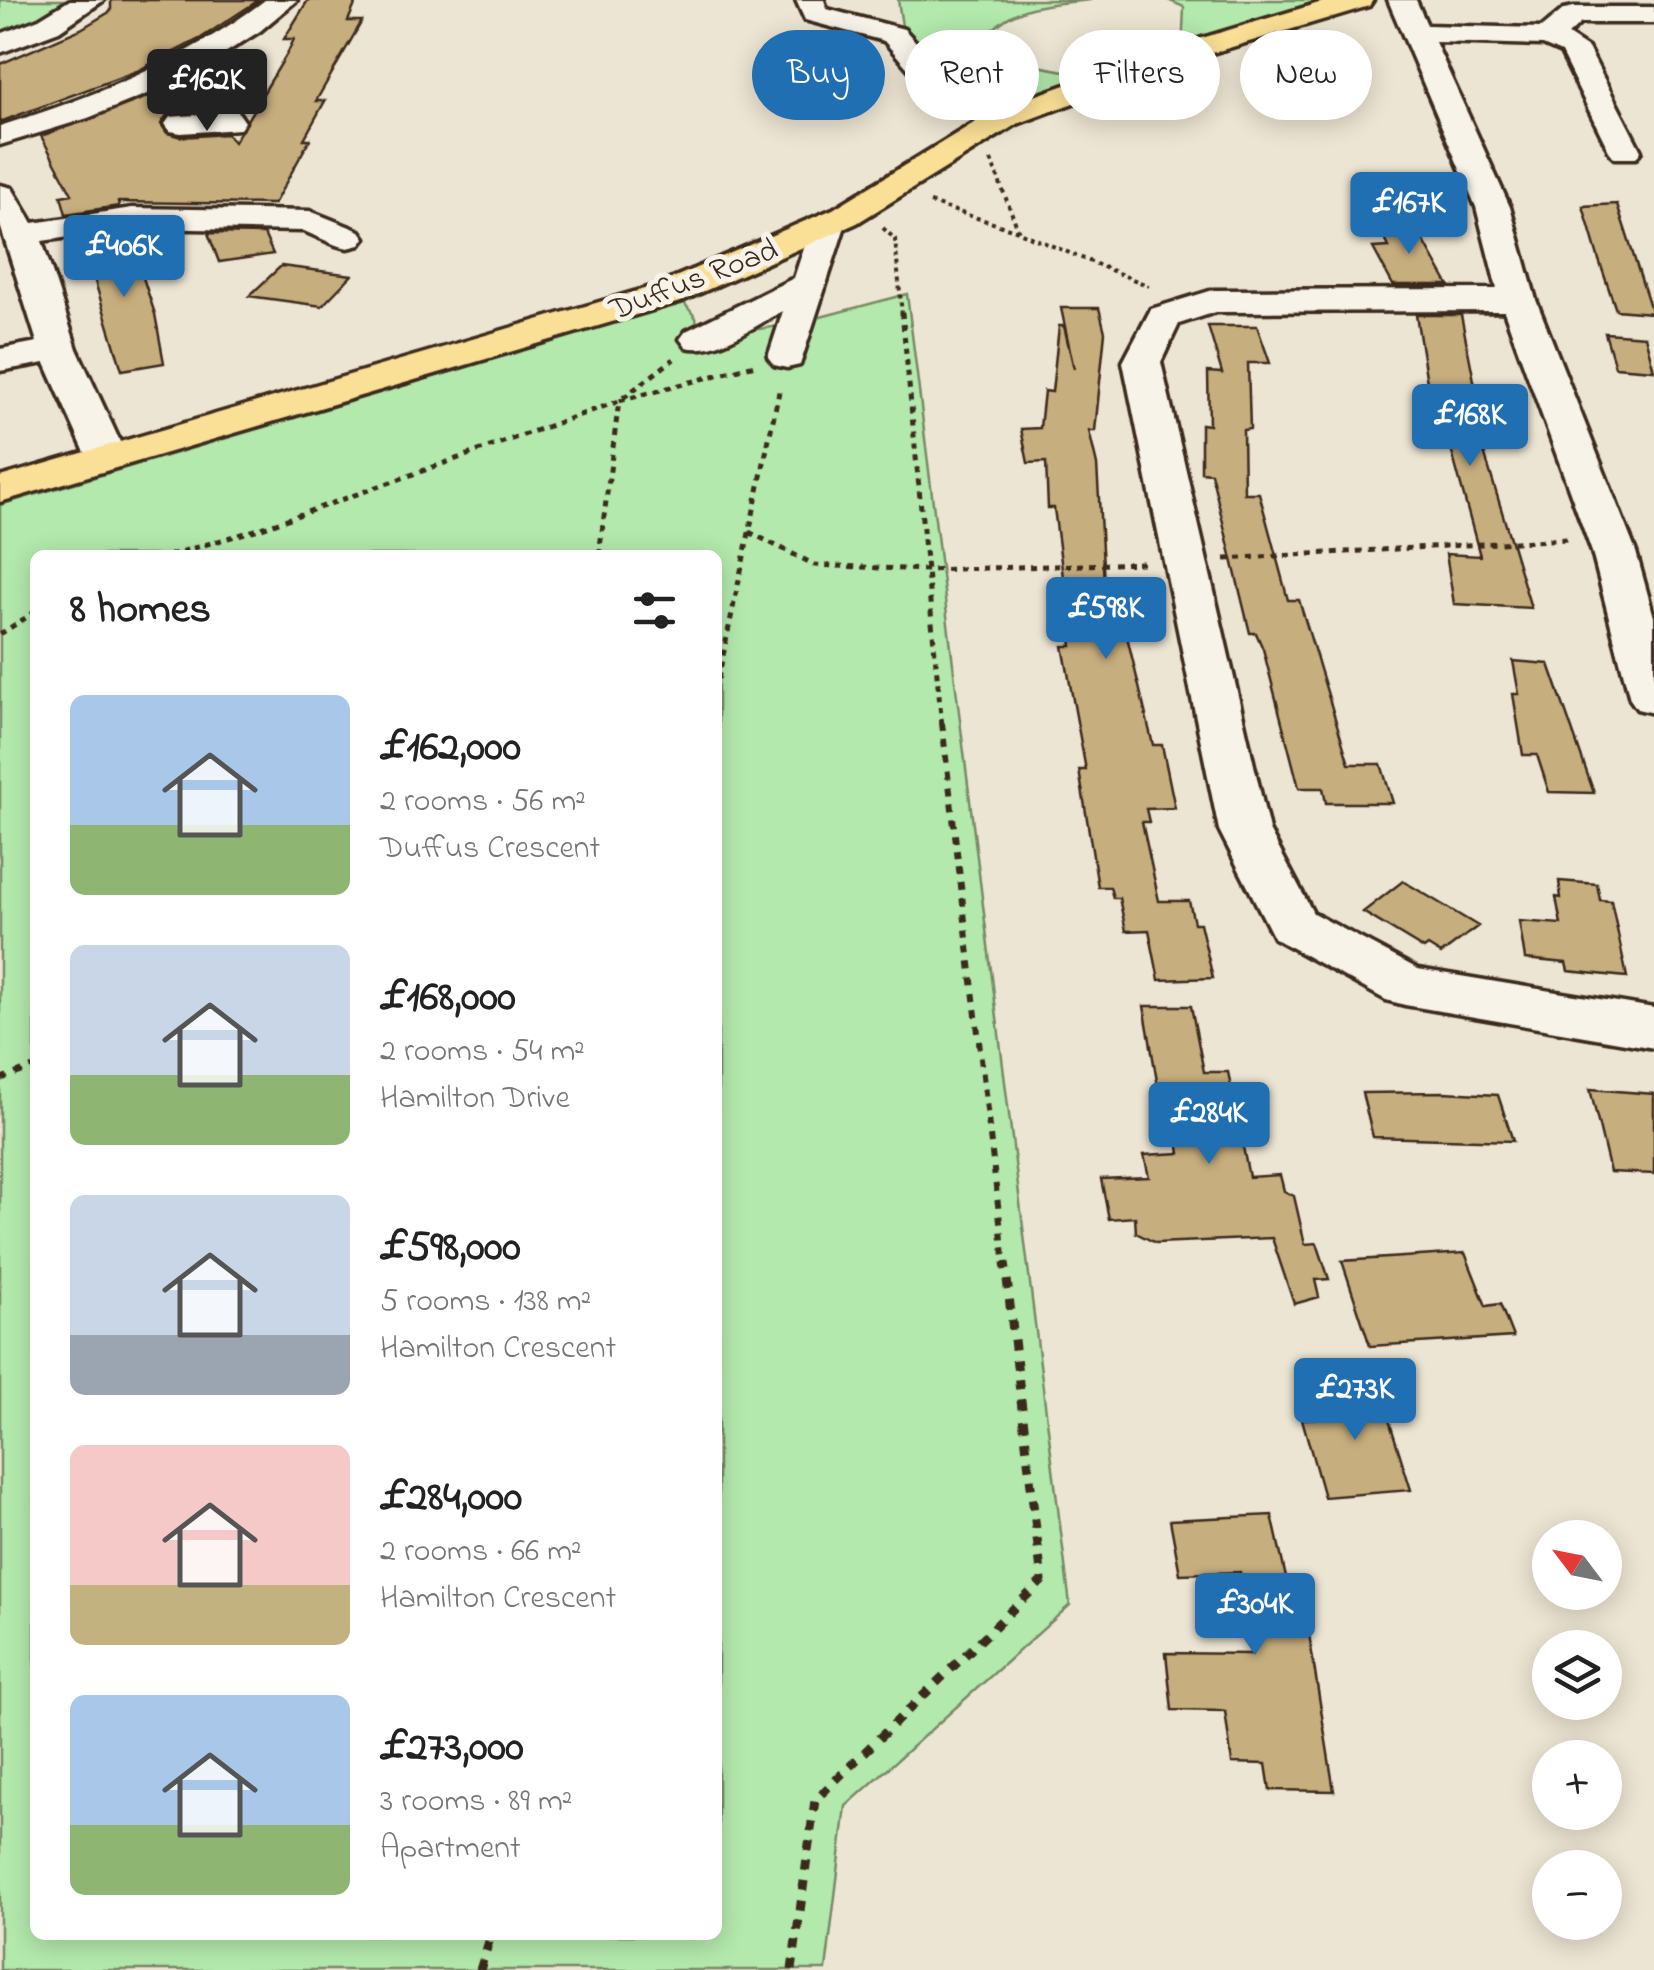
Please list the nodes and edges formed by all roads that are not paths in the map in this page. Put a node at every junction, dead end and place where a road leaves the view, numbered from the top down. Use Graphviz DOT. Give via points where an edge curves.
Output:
graph roads {
  1 [pos="90,0"];
  2 [pos="283,0"];
  3 [pos="810,0"];
  4 [pos="1359,0"];
  5 [pos="1654,15"];
  6 [pos="1410,17"];
  7 [pos="240,34"];
  8 [pos="1548,38"];
  9 [pos="0,44"];
  10 [pos="169,74"];
  11 [pos="228,79"];
  12 [pos="229,122"];
  13 [pos="266,122"];
  14 [pos="182,124"];
  15 [pos="993,124"];
  16 [pos="1654,130"];
  17 [pos="0,136"];
  18 [pos="0,195"];
  19 [pos="844,216"];
  20 [pos="23,235"];
  21 [pos="348,238"];
  22 [pos="806,286"];
  23 [pos="1518,300"];
  24 [pos="700,338"];
  25 [pos="58,349"];
  26 [pos="787,357"];
  27 [pos="0,360"];
  28 [pos="107,457"];
  29 [pos="0,490"];
  30 [pos="1654,699"];
  31 [pos="1654,1028"];
  1 -- 9 [label="street"];
  2 -- 7 [label="street"];
  3 -- 15 [label="street" via="814,14 894,36 930,75"];
  4 -- 15 [label="main road, Duffus Road" via="1182,53"];
  5 -- 8 [label="street" via="1574,15"];
  6 -- 8 [label="street"];
  6 -- 23 [label="street" via="1492,207"];
  7 -- 10 [label="street"];
  7 -- 11 [label="street" via="257,44"];
  8 -- 16 [label="street" via="1578,53 1620,140"];
  10 -- 11 [label="street"];
  10 -- 17 [label="street" via="125,96"];
  11 -- 12 [label="street"];
  12 -- 13 [label="street"];
  12 -- 14 [label="street"];
  15 -- 19 [label="main road, Duffus Road"];
  18 -- 20 [label="street"];
  19 -- 22 [label="street"];
  19 -- 28 [label="main road, Duffus Road" via="666,294"];
  20 -- 21 [label="street" via="132,218 310,221"];
  20 -- 25 [label="street"];
  22 -- 24 [label="street"];
  22 -- 26 [label="street"];
  23 -- 30 [label="street" via="1608,537"];
  23 -- 31 [label="street" via="1213,301 1164,317 1142,362 1244,830 1293,925 1405,986"];
  25 -- 27 [label="street"];
  25 -- 28 [label="street"];
  28 -- 29 [label="main road, Duffus Road"];
}
